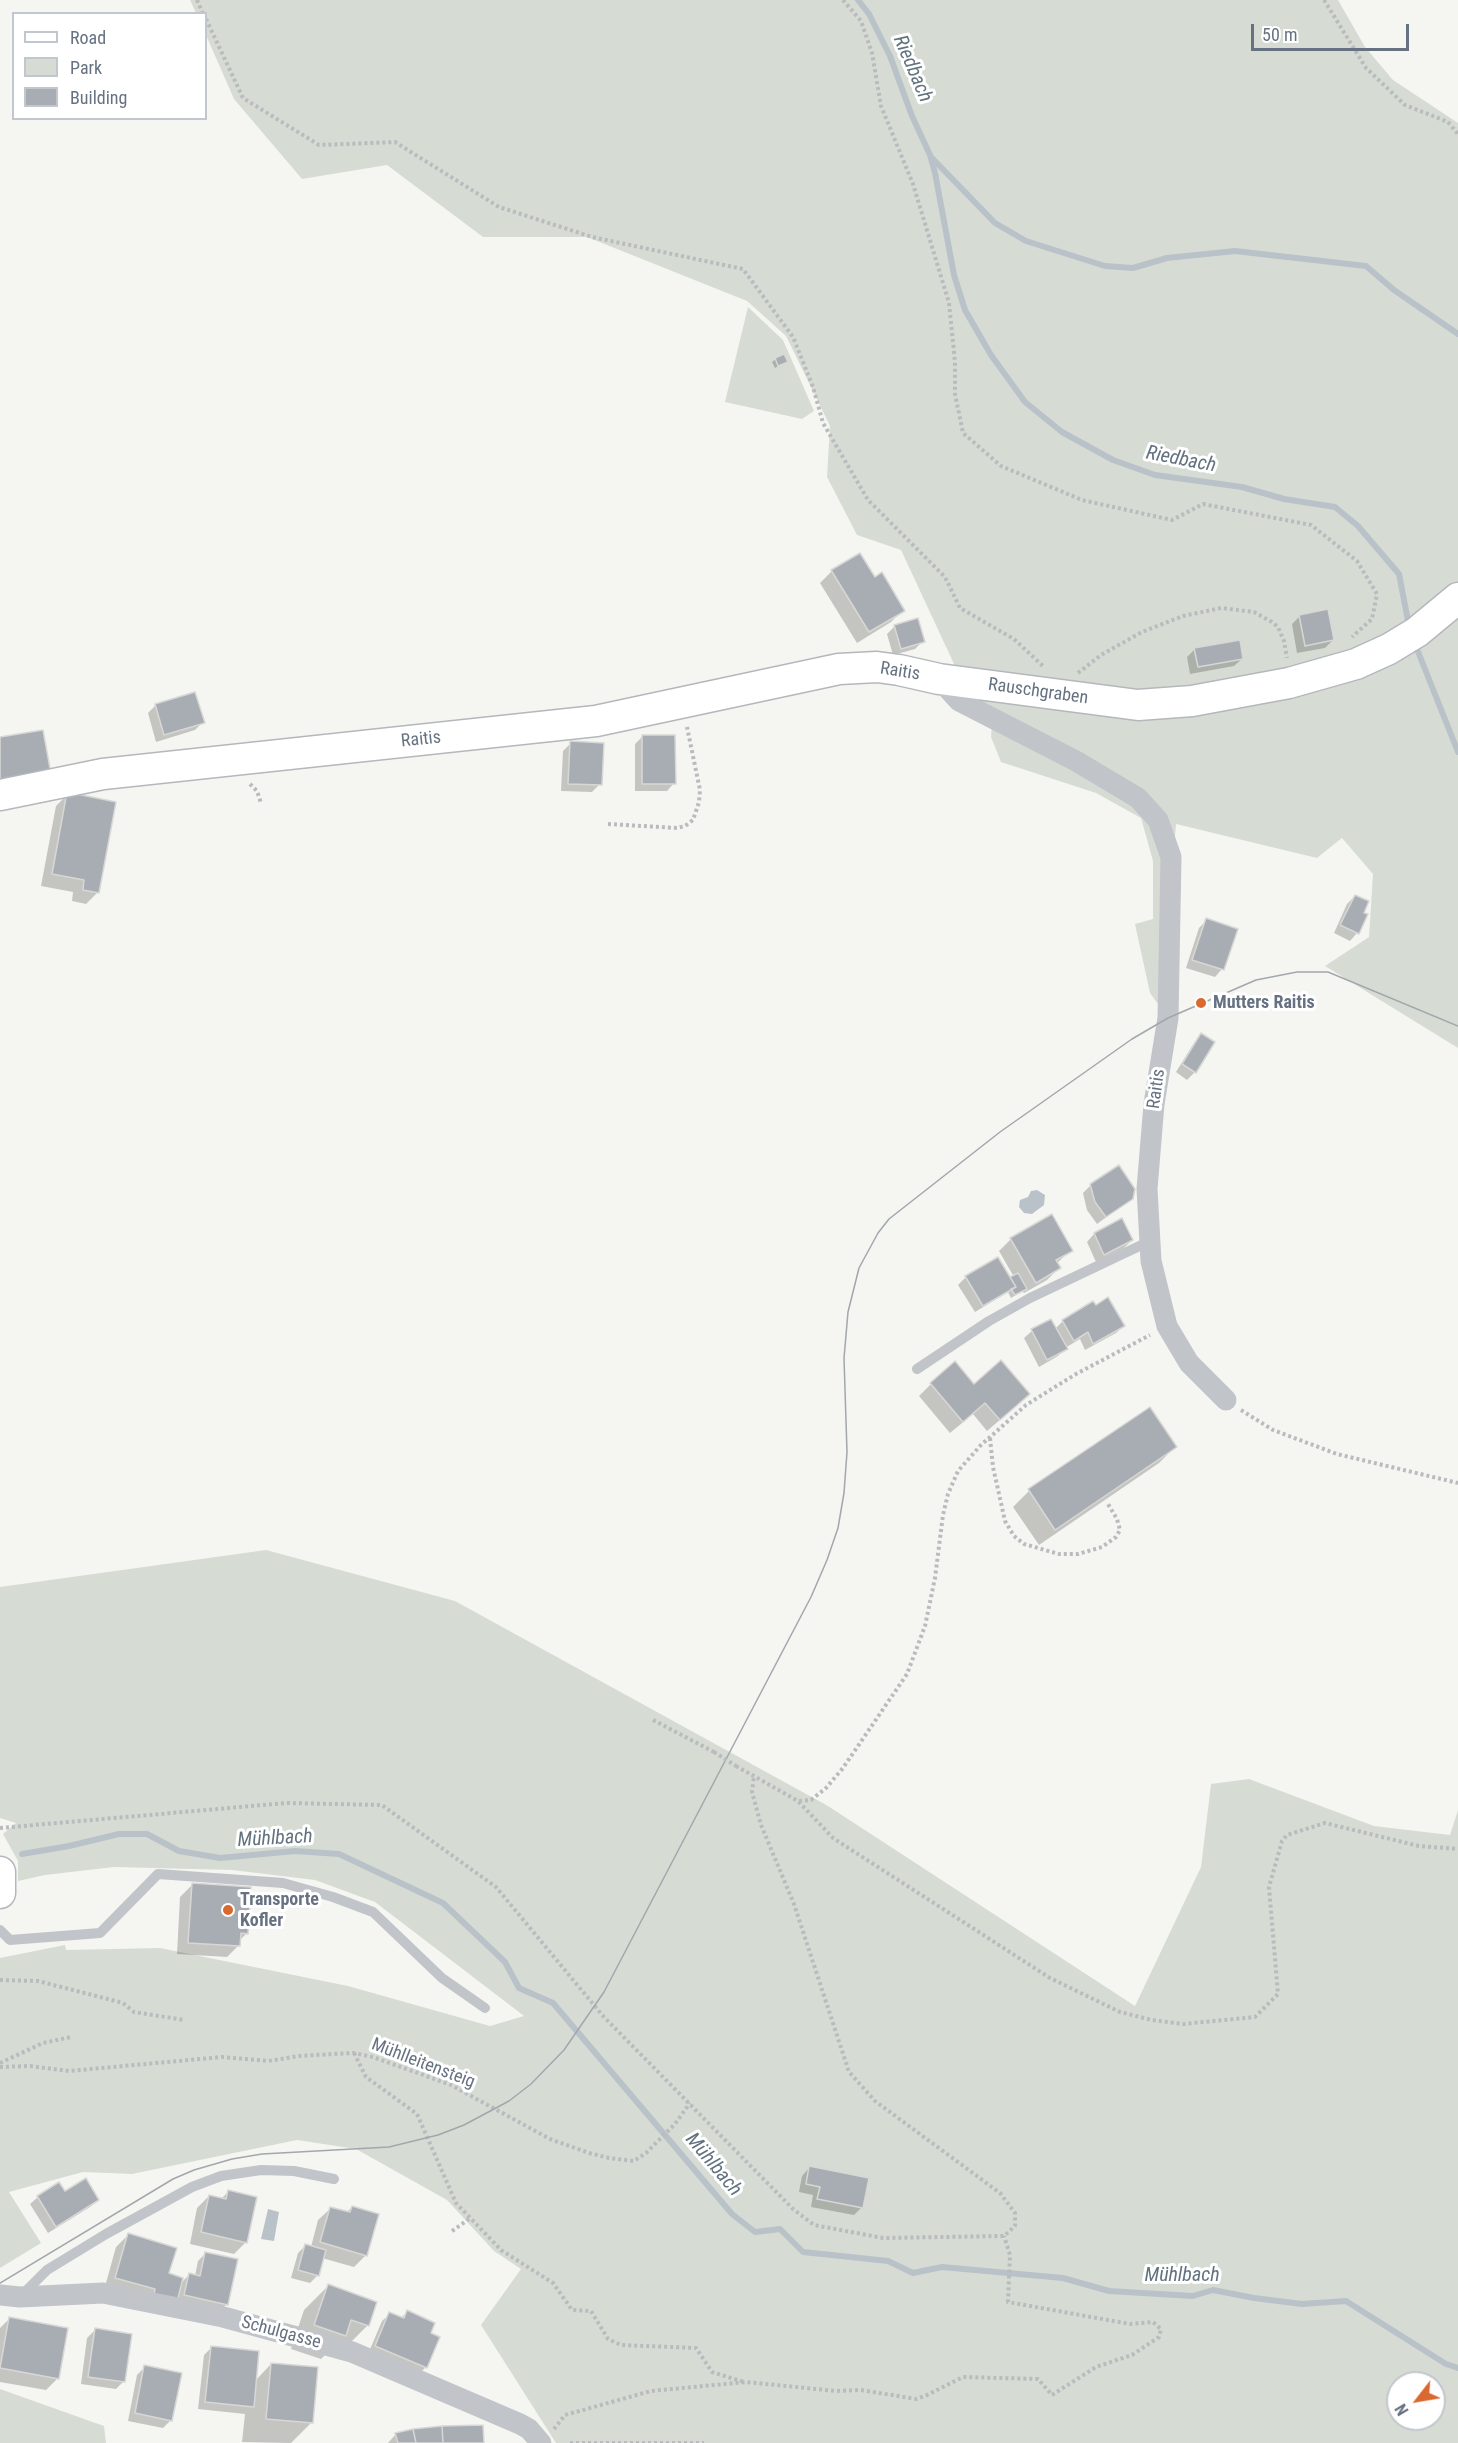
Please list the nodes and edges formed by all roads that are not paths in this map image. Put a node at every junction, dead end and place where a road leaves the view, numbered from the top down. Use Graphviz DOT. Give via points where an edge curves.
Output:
graph roads {
  1 [pos="1458,598"];
  2 [pos="939,679"];
  3 [pos="0,795"];
  4 [pos="1150,1241"];
  5 [pos="917,1369"];
  6 [pos="1226,1400"];
  7 [pos="0,1872"];
  8 [pos="0,1893"];
  9 [pos="0,1930"];
  10 [pos="485,2008"];
  11 [pos="334,2179"];
  12 [pos="10,2296"];
  13 [pos="544,2440"];
  1 -- 2 [label="street, Rauschgraben" via="1413,635 1356,664 1289,683 1192,701 1138,705"];
  2 -- 3 [label="street, Raitis" via="877,667 839,669 562,726 103,774"];
  2 -- 4 [label="street, Raitis" via="959,701 1138,798 1158,820 1171,857 1168,1018 1154,1104 1147,1189"];
  4 -- 5 [label="lane" via="1030,1298"];
  4 -- 6 [label="street, Raitis" via="1167,1326 1189,1363"];
  7 -- 8 [label="street"];
  9 -- 10 [label="lane" via="10,1940 100,1933 158,1874 283,1883 373,1912 442,1978"];
  11 -- 12 [label="lane" via="294,2171 261,2170 221,2176 192,2187 106,2234"];
  12 -- 13 [label="street, Schulgasse" via="103,2294 223,2317 352,2352 520,2424"];
}
